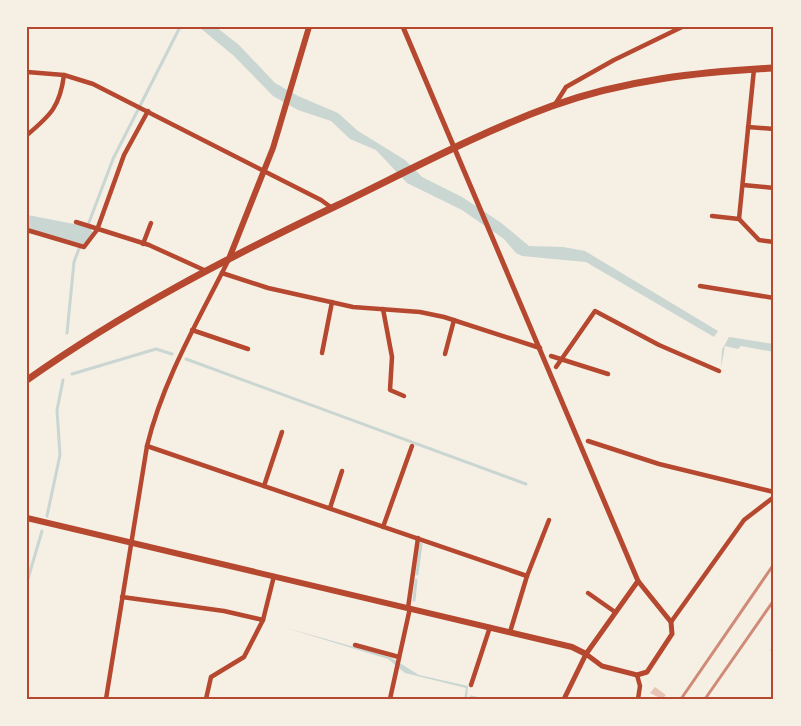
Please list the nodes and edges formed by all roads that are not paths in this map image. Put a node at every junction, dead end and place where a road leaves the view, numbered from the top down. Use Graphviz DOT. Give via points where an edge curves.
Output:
graph roads {
  1 [pos="309,27"];
  2 [pos="403,27"];
  3 [pos="682,27"];
  4 [pos="774,68"];
  5 [pos="754,69"];
  6 [pos="27,72"];
  7 [pos="64,75"];
  8 [pos="554,105"];
  9 [pos="148,111"];
  10 [pos="748,127"];
  11 [pos="774,129"];
  12 [pos="27,135"];
  13 [pos="454,149"];
  14 [pos="264,172"];
  15 [pos="743,185"];
  16 [pos="774,188"];
  17 [pos="332,208"];
  18 [pos="712,216"];
  19 [pos="739,219"];
  20 [pos="76,222"];
  21 [pos="151,223"];
  22 [pos="27,230"];
  23 [pos="96,230"];
  24 [pos="774,242"];
  25 [pos="143,244"];
  26 [pos="230,256"];
  27 [pos="204,270"];
  28 [pos="222,273"];
  29 [pos="700,286"];
  30 [pos="774,298"];
  31 [pos="332,302"];
  32 [pos="383,309"];
  33 [pos="454,320"];
  34 [pos="192,330"];
  35 [pos="540,348"];
  36 [pos="248,349"];
  37 [pos="322,353"];
  38 [pos="445,354"];
  39 [pos="551,356"];
  40 [pos="561,359"];
  41 [pos="556,367"];
  42 [pos="719,370"];
  43 [pos="608,374"];
  44 [pos="27,380"];
  45 [pos="404,396"];
  46 [pos="282,432"];
  47 [pos="588,441"];
  48 [pos="147,446"];
  49 [pos="412,446"];
  50 [pos="342,471"];
  51 [pos="264,486"];
  52 [pos="774,492"];
  53 [pos="774,497"];
  54 [pos="330,508"];
  55 [pos="27,518"];
  56 [pos="549,520"];
  57 [pos="383,526"];
  58 [pos="418,538"];
  59 [pos="131,542"];
  60 [pos="274,576"];
  61 [pos="527,576"];
  62 [pos="638,581"];
  63 [pos="588,593"];
  64 [pos="122,597"];
  65 [pos="409,608"];
  66 [pos="615,612"];
  67 [pos="263,620"];
  68 [pos="671,622"];
  69 [pos="490,627"];
  70 [pos="510,632"];
  71 [pos="355,645"];
  72 [pos="586,654"];
  73 [pos="399,657"];
  74 [pos="637,675"];
  75 [pos="471,685"];
  76 [pos="106,699"];
  77 [pos="206,699"];
  78 [pos="390,699"];
  79 [pos="564,699"];
  80 [pos="638,699"];
  1 -- 14 [label="main road"];
  2 -- 13 [label="street"];
  3 -- 8 [label="street" via="566,87"];
  4 -- 5 [label="highway"];
  5 -- 8 [label="highway" via="637,82"];
  5 -- 10 [label="street"];
  6 -- 7 [label="street"];
  7 -- 9 [label="street" via="93,84"];
  7 -- 12 [label="street" via="61,96 51,114"];
  8 -- 13 [label="highway"];
  9 -- 14 [label="street"];
  9 -- 23 [label="street" via="124,154"];
  10 -- 11 [label="street"];
  10 -- 15 [label="street"];
  13 -- 17 [label="highway"];
  13 -- 35 [label="street"];
  14 -- 17 [label="street"];
  14 -- 26 [label="main road"];
  15 -- 16 [label="street"];
  15 -- 19 [label="street"];
  17 -- 26 [label="highway"];
  18 -- 19 [label="street"];
  19 -- 24 [label="street" via="759,240"];
  20 -- 23 [label="street"];
  21 -- 25 [label="street"];
  22 -- 23 [label="street" via="84,247"];
  23 -- 25 [label="street"];
  25 -- 27 [label="street"];
  26 -- 27 [label="highway"];
  26 -- 28 [label="street"];
  27 -- 44 [label="highway" via="81,342"];
  28 -- 31 [label="street"];
  28 -- 34 [label="street"];
  29 -- 30 [label="street"];
  31 -- 32 [label="street"];
  31 -- 37 [label="street"];
  32 -- 33 [label="street"];
  32 -- 45 [label="street" via="392,357 390,390"];
  33 -- 35 [label="street"];
  33 -- 38 [label="street"];
  34 -- 36 [label="street"];
  34 -- 48 [label="street" via="155,412"];
  35 -- 62 [label="street"];
  39 -- 40 [label="street"];
  40 -- 41 [label="street"];
  40 -- 42 [label="street" via="595,310 659,345"];
  40 -- 43 [label="street"];
  46 -- 51 [label="street"];
  47 -- 52 [label="street" via="659,464"];
  48 -- 51 [label="street"];
  48 -- 59 [label="street"];
  49 -- 57 [label="street"];
  50 -- 54 [label="street"];
  51 -- 54 [label="street"];
  53 -- 68 [label="street" via="744,520"];
  54 -- 57 [label="street"];
  55 -- 59 [label="main road"];
  56 -- 61 [label="street"];
  57 -- 58 [label="street"];
  58 -- 61 [label="street"];
  58 -- 65 [label="street"];
  59 -- 60 [label="main road"];
  59 -- 64 [label="street"];
  60 -- 65 [label="main road"];
  60 -- 67 [label="street"];
  61 -- 70 [label="street"];
  62 -- 66 [label="street"];
  62 -- 68 [label="street"];
  63 -- 66 [label="street"];
  64 -- 67 [label="street"];
  64 -- 76 [label="street"];
  65 -- 69 [label="main road"];
  65 -- 73 [label="street"];
  66 -- 72 [label="street"];
  67 -- 77 [label="street" via="244,657 211,677"];
  68 -- 74 [label="street" via="672,634 646,672"];
  69 -- 70 [label="main road"];
  69 -- 75 [label="street"];
  70 -- 72 [label="main road" via="572,646"];
  71 -- 73 [label="street"];
  72 -- 74 [label="street" via="602,666"];
  72 -- 79 [label="street"];
  73 -- 78 [label="street"];
  74 -- 80 [label="street"];
}
